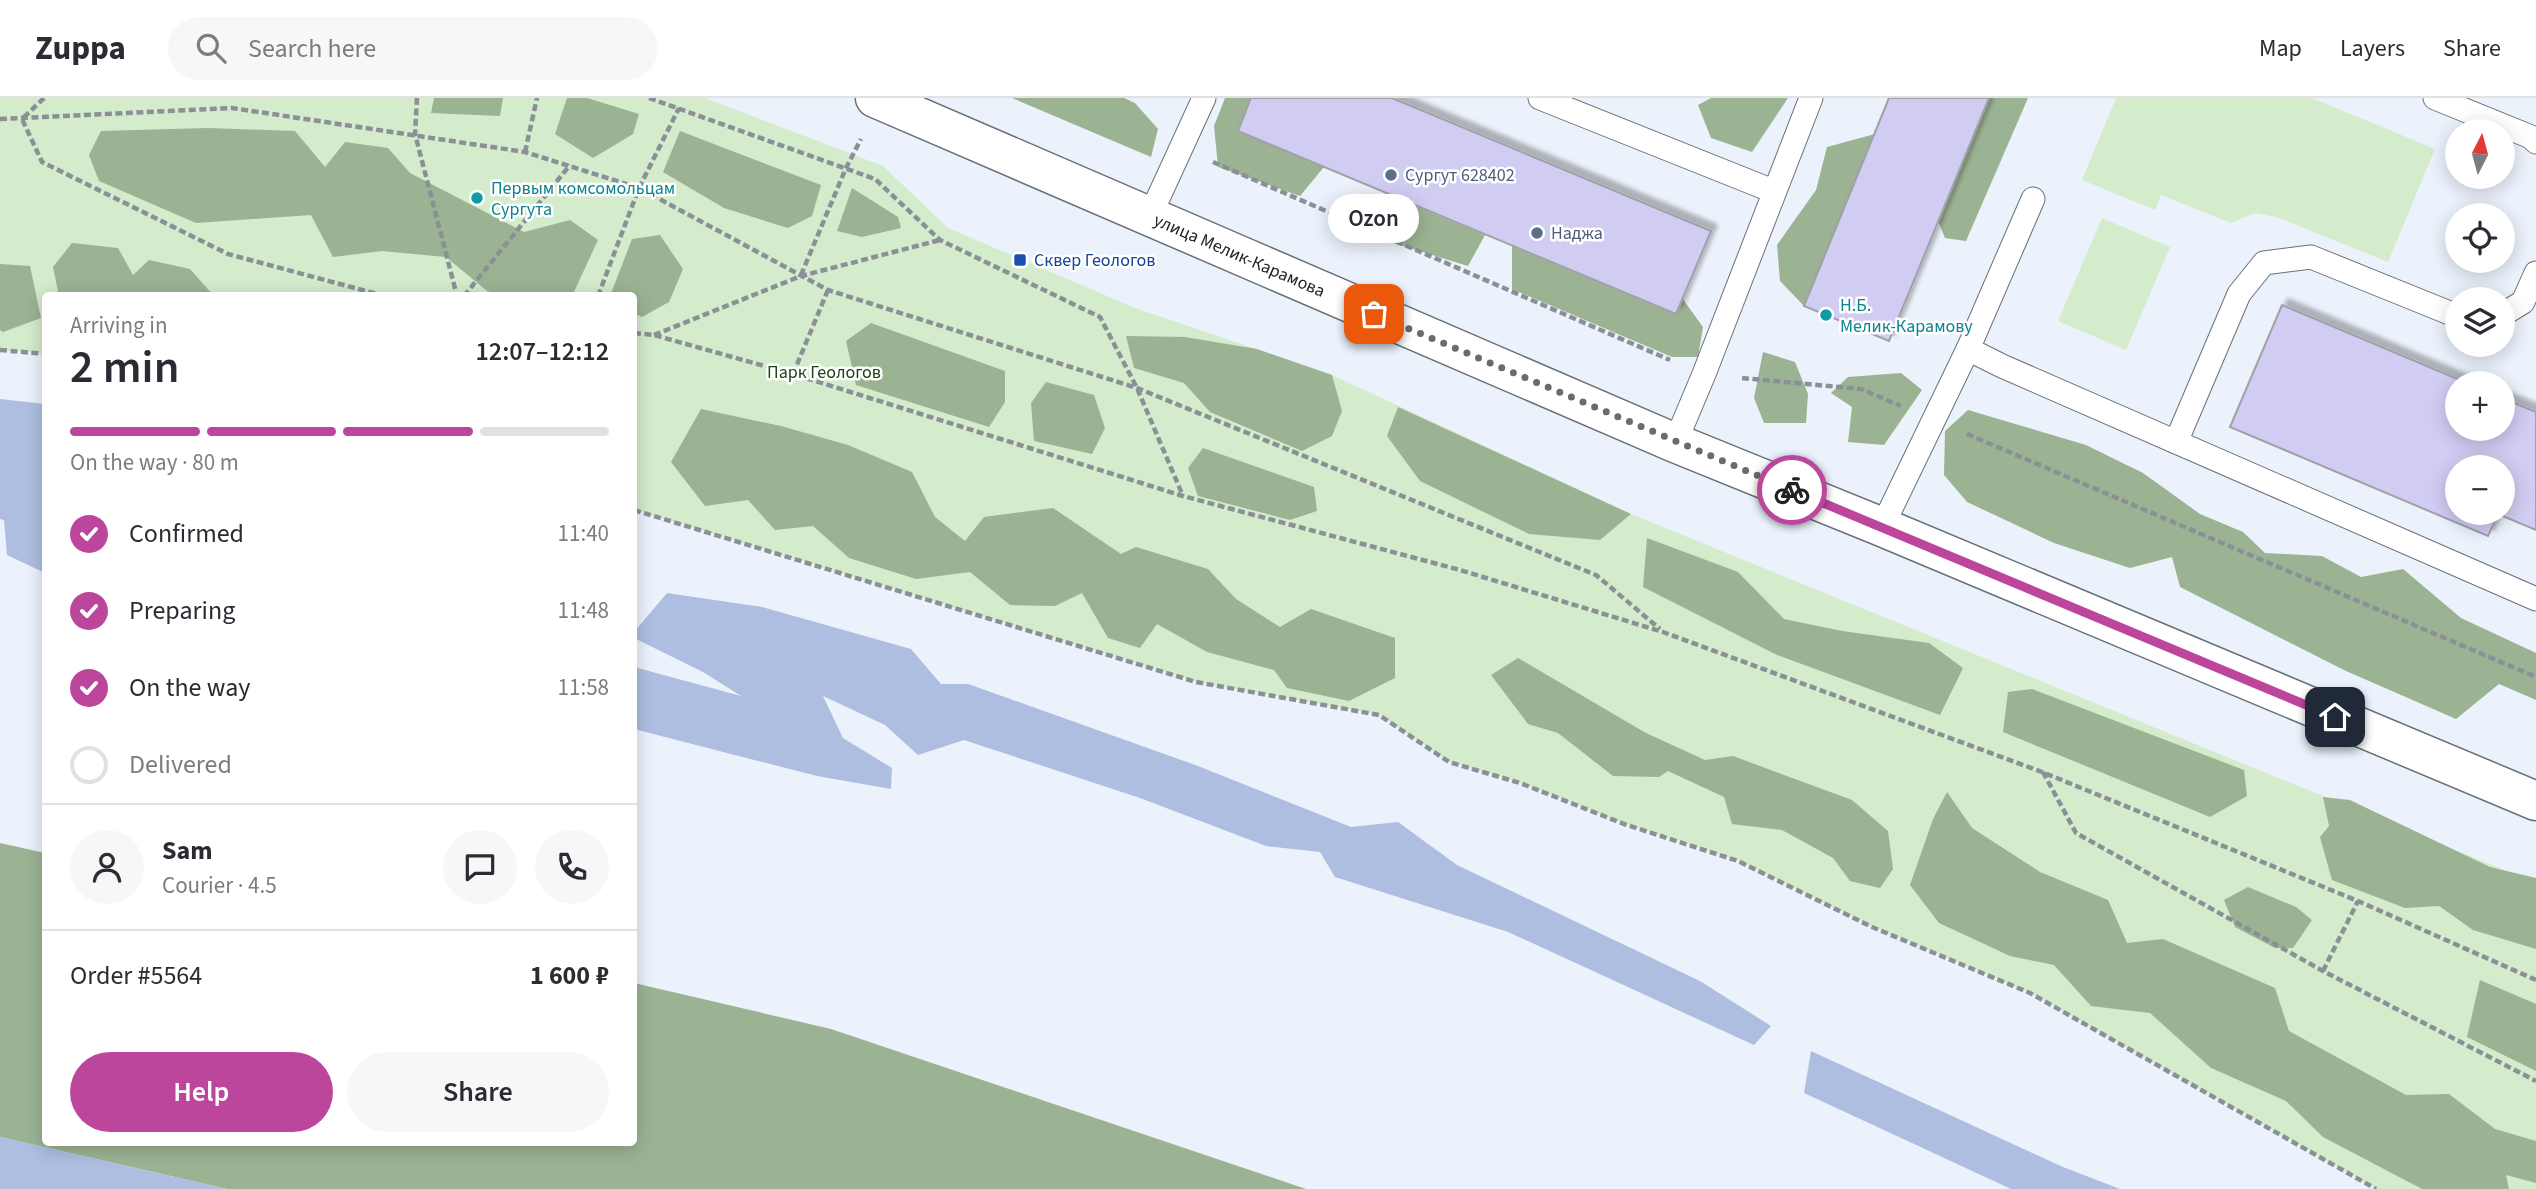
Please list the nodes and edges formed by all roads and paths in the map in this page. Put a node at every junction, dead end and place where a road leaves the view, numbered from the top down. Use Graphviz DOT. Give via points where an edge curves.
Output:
graph roads {
  1 [pos="44,98"];
  2 [pos="417,98"];
  3 [pos="537,98"];
  4 [pos="649,98"];
  5 [pos="875,98"];
  6 [pos="1204,98"];
  7 [pos="1540,98"];
  8 [pos="1811,98"];
  9 [pos="2435,98"];
  10 [pos="679,108"];
  11 [pos="0,119"];
  12 [pos="22,119"];
  13 [pos="415,134"];
  14 [pos="2536,142"];
  15 [pos="1181,148"];
  16 [pos="525,152"];
  17 [pos="570,165"];
  18 [pos="846,167"];
  19 [pos="639,188"];
  20 [pos="1773,191"];
  21 [pos="2033,199"];
  22 [pos="1149,218"];
  23 [pos="940,240"];
  24 [pos="2536,273"];
  25 [pos="801,276"];
  26 [pos="828,290"];
  27 [pos="370,292"];
  28 [pos="456,292"];
  29 [pos="467,292"];
  30 [pos="600,292"];
  31 [pos="2515,307"];
  32 [pos="2445,311"];
  33 [pos="637,333"];
  34 [pos="654,335"];
  35 [pos="1968,349"];
  36 [pos="0,350"];
  37 [pos="42,355"];
  38 [pos="793,374"];
  39 [pos="1704,374"];
  40 [pos="1138,388"];
  41 [pos="1933,420"];
  42 [pos="2176,442"];
  43 [pos="1675,443"];
  44 [pos="1183,496"];
  45 [pos="637,511"];
  46 [pos="1882,527"];
  47 [pos="2536,599"];
  48 [pos="1663,632"];
  49 [pos="2536,677"];
  50 [pos="2042,772"];
  51 [pos="2536,801"];
  52 [pos="2358,901"];
  53 [pos="2323,971"];
  54 [pos="2536,979"];
  55 [pos="2536,1082"];
  56 [pos="2376,1189"];
  1 -- 12 [label="path"];
  2 -- 13 [label="path"];
  3 -- 16 [label="path"];
  4 -- 10 [label="path"];
  5 -- 22 [label="main road, улица Мелик-Карамова"];
  6 -- 15 [label="lane"];
  7 -- 20 [label="lane"];
  8 -- 20 [label="lane"];
  9 -- 14 [label="lane"];
  10 -- 18 [label="path"];
  10 -- 19 [label="path"];
  11 -- 12 [label="path"];
  12 -- 13 [label="path" via="232,108"];
  12 -- 27 [label="path" via="42,162 228,254"];
  13 -- 16 [label="path"];
  13 -- 28 [label="path"];
  15 -- 22 [label="lane"];
  15 -- 39 [label="path"];
  16 -- 17 [label="path"];
  17 -- 19 [label="path"];
  17 -- 29 [label="path"];
  18 -- 23 [label="path" via="874,179"];
  18 -- 25 [label="path"];
  19 -- 25 [label="path"];
  19 -- 30 [label="path"];
  20 -- 39 [label="lane"];
  21 -- 35 [label="lane"];
  22 -- 43 [label="main road, улица Мелик-Карамова"];
  23 -- 25 [label="path"];
  23 -- 40 [label="path" via="1100,317"];
  24 -- 31 [label="lane" via="2524,302"];
  25 -- 26 [label="path"];
  25 -- 34 [label="path"];
  26 -- 38 [label="path"];
  26 -- 40 [label="path"];
  32 -- 42 [label="lane" via="2311,257 2264,263 2239,295"];
  33 -- 34 [label="path"];
  34 -- 38 [label="path"];
  35 -- 41 [label="lane"];
  35 -- 42 [label="lane"];
  36 -- 37 [label="path"];
  38 -- 44 [label="path"];
  39 -- 41 [label="path" via="1861,388"];
  39 -- 43 [label="lane"];
  40 -- 44 [label="path"];
  40 -- 48 [label="path" via="1596,575"];
  41 -- 46 [label="lane"];
  41 -- 49 [label="path"];
  42 -- 47 [label="lane"];
  43 -- 46 [label="main road, улица Мелик-Карамова"];
  44 -- 48 [label="path" via="1460,570"];
  45 -- 56 [label="path" via="1196,682 1379,715 1449,762 1738,861 1872,927 2030,993"];
  46 -- 51 [label="main road, улица Мелик-Карамова"];
  48 -- 50 [label="path"];
  50 -- 52 [label="path"];
  50 -- 53 [label="path" via="2076,833"];
  52 -- 53 [label="path"];
  52 -- 54 [label="path"];
  53 -- 55 [label="path"];
}
